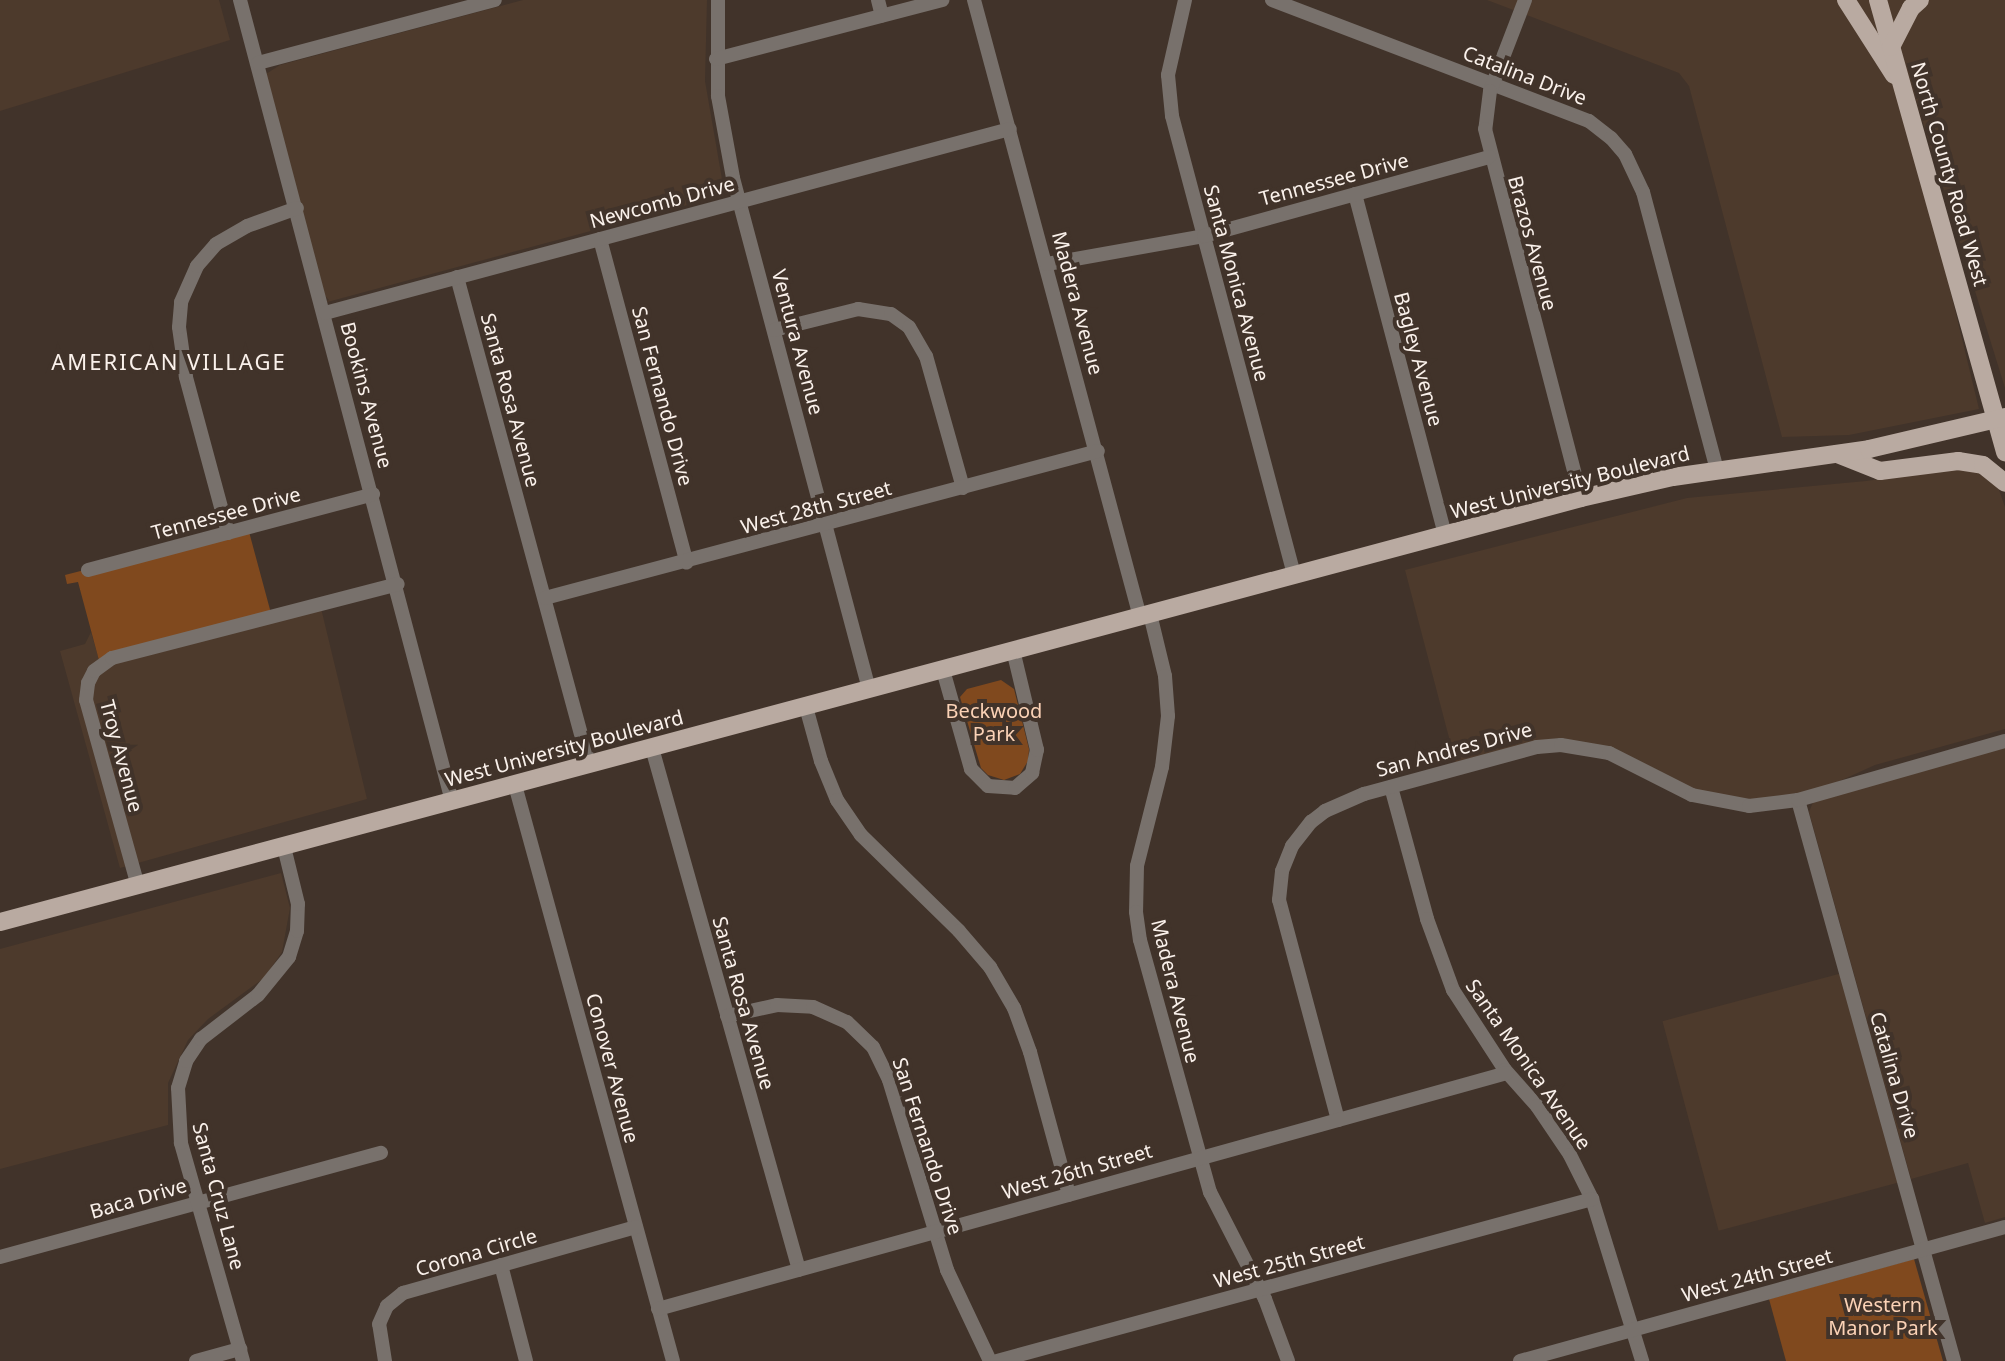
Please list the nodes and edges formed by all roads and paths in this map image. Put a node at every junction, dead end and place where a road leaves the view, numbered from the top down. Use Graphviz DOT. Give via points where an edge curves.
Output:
graph roads {
  1 [pos="240,0"];
  2 [pos="495,0"];
  3 [pos="718,0"];
  4 [pos="878,0"];
  5 [pos="942,0"];
  6 [pos="974,0"];
  7 [pos="1185,0"];
  8 [pos="1272,0"];
  9 [pos="1525,0"];
  10 [pos="1846,0"];
  11 [pos="1878,0"];
  12 [pos="1920,0"];
  13 [pos="882,16"];
  14 [pos="1891,47"];
  15 [pos="716,59"];
  16 [pos="258,63"];
  17 [pos="1493,83"];
  18 [pos="1902,87"];
  19 [pos="1010,129"];
  20 [pos="1489,157"];
  21 [pos="1355,194"];
  22 [pos="739,202"];
  23 [pos="297,208"];
  24 [pos="1204,236"];
  25 [pos="600,239"];
  26 [pos="1047,264"];
  27 [pos="457,277"];
  28 [pos="325,313"];
  29 [pos="774,330"];
  30 [pos="2000,418"];
  31 [pos="1098,451"];
  32 [pos="2005,452"];
  33 [pos="1835,453"];
  34 [pos="1717,470"];
  35 [pos="2005,483"];
  36 [pos="963,488"];
  37 [pos="373,494"];
  38 [pos="1581,498"];
  39 [pos="826,525"];
  40 [pos="228,533"];
  41 [pos="1445,535"];
  42 [pos="687,563"];
  43 [pos="88,570"];
  44 [pos="1294,575"];
  45 [pos="398,584"];
  46 [pos="545,598"];
  47 [pos="1145,615"];
  48 [pos="1013,650"];
  49 [pos="943,670"];
  50 [pos="869,689"];
  51 [pos="806,707"];
  52 [pos="2005,741"];
  53 [pos="652,748"];
  54 [pos="589,764"];
  55 [pos="515,785"];
  56 [pos="1391,787"];
  57 [pos="1798,800"];
  58 [pos="452,801"];
  59 [pos="284,847"];
  60 [pos="138,886"];
  61 [pos="0,922"];
  62 [pos="727,1016"];
  63 [pos="1507,1073"];
  64 [pos="1338,1120"];
  65 [pos="381,1153"];
  66 [pos="1199,1156"];
  67 [pos="1069,1195"];
  68 [pos="1592,1199"];
  69 [pos="199,1202"];
  70 [pos="636,1227"];
  71 [pos="2005,1227"];
  72 [pos="934,1232"];
  73 [pos="1923,1250"];
  74 [pos="0,1257"];
  75 [pos="501,1265"];
  76 [pos="799,1270"];
  77 [pos="1260,1289"];
  78 [pos="658,1309"];
  79 [pos="1634,1330"];
  80 [pos="242,1355"];
  81 [pos="196,1361"];
  82 [pos="385,1361"];
  83 [pos="526,1361"];
  84 [pos="673,1361"];
  85 [pos="990,1361"];
  86 [pos="997,1361"];
  87 [pos="1288,1361"];
  88 [pos="1520,1361"];
  89 [pos="1642,1361"];
  90 [pos="1954,1361"];
  1 -- 16 [label="street, Bookins Avenue"];
  2 -- 16 [label="street"];
  3 -- 15 [label="street, Ventura Avenue"];
  4 -- 13 [label="street"];
  5 -- 13 [label="street"];
  6 -- 19 [label="street, Madera Avenue"];
  7 -- 24 [label="street, Santa Monica Avenue" via="1171,54 1169,94"];
  8 -- 17 [label="street, Catalina Drive"];
  9 -- 17 [label="street, Brazos Avenue"];
  10 -- 18 [label="main road"];
  11 -- 14 [label="main road, North County Road West"];
  12 -- 14 [label="main road"];
  13 -- 15 [label="street"];
  14 -- 18 [label="main road, North County Road West"];
  15 -- 22 [label="street, Ventura Avenue"];
  16 -- 23 [label="street, Bookins Avenue"];
  17 -- 20 [label="street, Brazos Avenue" via="1485,120"];
  17 -- 34 [label="street, Catalina Drive" via="1589,121 1630,163 1643,192"];
  18 -- 30 [label="main road, North County Road West"];
  19 -- 22 [label="street, Newcomb Drive"];
  19 -- 26 [label="street, Madera Avenue"];
  20 -- 21 [label="street, Tennessee Drive"];
  20 -- 38 [label="street, Brazos Avenue"];
  21 -- 24 [label="street, Tennessee Drive"];
  21 -- 41 [label="street, Bagley Avenue"];
  22 -- 25 [label="street, Newcomb Drive"];
  22 -- 29 [label="street, Ventura Avenue"];
  23 -- 28 [label="street, Bookins Avenue"];
  23 -- 40 [label="street" via="216,244 197,266 181,302 186,377"];
  24 -- 26 [label="street, Tennessee Drive"];
  24 -- 44 [label="street, Santa Monica Avenue"];
  25 -- 27 [label="street, Newcomb Drive"];
  25 -- 42 [label="street, San Fernando Drive"];
  26 -- 31 [label="street, Madera Avenue"];
  27 -- 28 [label="street, Newcomb Drive"];
  27 -- 46 [label="street, Santa Rosa Avenue"];
  28 -- 37 [label="street, Bookins Avenue"];
  29 -- 36 [label="street" via="858,309 901,320 926,356"];
  29 -- 39 [label="street, Ventura Avenue"];
  30 -- 32 [label="main road, North County Road West"];
  30 -- 33 [label="main road, West University Boulevard"];
  31 -- 36 [label="street, West 28th Street"];
  31 -- 47 [label="street, Madera Avenue"];
  33 -- 34 [label="main road, West University Boulevard"];
  33 -- 35 [label="main road" via="1880,471 1958,461 1983,465"];
  34 -- 38 [label="main road, West University Boulevard"];
  36 -- 39 [label="street, West 28th Street"];
  37 -- 40 [label="street, Tennessee Drive"];
  37 -- 45 [label="street, Bookins Avenue"];
  38 -- 41 [label="main road, West University Boulevard"];
  39 -- 42 [label="street, West 28th Street"];
  39 -- 50 [label="street, Ventura Avenue"];
  40 -- 43 [label="street, Tennessee Drive"];
  41 -- 44 [label="main road, West University Boulevard"];
  42 -- 46 [label="street, West 28th Street"];
  44 -- 47 [label="main road, West University Boulevard"];
  45 -- 58 [label="street, Bookins Avenue"];
  45 -- 60 [label="street, Troy Avenue" via="112,658 99,666 88,683 86,700"];
  46 -- 54 [label="street, Santa Rosa Avenue"];
  47 -- 48 [label="main road, West University Boulevard"];
  47 -- 66 [label="street, Madera Avenue" via="1165,676 1168,716 1162,767 1138,853 1136,912"];
  48 -- 49 [label="main road, West University Boulevard"];
  48 -- 49 [label="street" via="1037,750 1032,773 1015,788 988,786 971,769"];
  49 -- 50 [label="main road, West University Boulevard"];
  50 -- 51 [label="main road, West University Boulevard"];
  51 -- 53 [label="main road, West University Boulevard"];
  51 -- 67 [label="street" via="837,800 861,835 959,931 990,967 1014,1008"];
  52 -- 57 [label="street, San Andres Drive"];
  53 -- 54 [label="main road, West University Boulevard"];
  53 -- 62 [label="street, Santa Rosa Avenue"];
  54 -- 55 [label="main road, West University Boulevard"];
  55 -- 58 [label="main road, West University Boulevard"];
  55 -- 70 [label="street, Conover Avenue"];
  56 -- 57 [label="street, San Andres Drive" via="1528,749 1561,745 1609,753 1692,795 1720,803 1749,806"];
  56 -- 63 [label="street, Santa Monica Avenue" via="1442,966 1456,997"];
  56 -- 64 [label="street, San Andres Drive" via="1339,803 1311,822 1292,846 1280,882 1280,910"];
  57 -- 73 [label="street, Catalina Drive"];
  58 -- 59 [label="main road, West University Boulevard"];
  59 -- 60 [label="main road, West University Boulevard"];
  59 -- 69 [label="street, Santa Cruz Lane" via="298,913 289,957 258,995 210,1029 181,1074 178,1127"];
  60 -- 61 [label="main road, West University Boulevard"];
  62 -- 72 [label="street, San Fernando Drive" via="795,1004 831,1013 861,1033 889,1080"];
  62 -- 76 [label="street, Santa Rosa Avenue"];
  63 -- 64 [label="street, West 26th Street"];
  63 -- 68 [label="street, Santa Monica Avenue" via="1537,1106"];
  64 -- 66 [label="street, West 26th Street"];
  65 -- 69 [label="street, Baca Drive"];
  66 -- 67 [label="street, West 26th Street"];
  66 -- 77 [label="street, Madera Avenue" via="1223,1223"];
  67 -- 72 [label="street, West 26th Street"];
  68 -- 77 [label="street, West 25th Street"];
  68 -- 79 [label="street, Santa Monica Avenue"];
  69 -- 74 [label="street, Baca Drive"];
  69 -- 80 [label="street, Santa Cruz Lane"];
  70 -- 75 [label="street, Corona Circle"];
  70 -- 78 [label="street, Conover Avenue"];
  71 -- 73 [label="street, West 24th Street"];
  72 -- 76 [label="street, West 26th Street"];
  72 -- 85 [label="street, San Fernando Drive" via="960,1303"];
  73 -- 79 [label="street, West 24th Street"];
  73 -- 90 [label="street, Catalina Drive"];
  75 -- 82 [label="street, Corona Circle" via="394,1299 379,1324"];
  75 -- 83 [label="street"];
  76 -- 78 [label="street, West 26th Street"];
  77 -- 86 [label="street, West 25th Street"];
  77 -- 87 [label="street, Madera Avenue"];
  78 -- 84 [label="street, Conover Avenue"];
  79 -- 88 [label="street, West 24th Street"];
  79 -- 89 [label="street, Santa Monica Avenue"];
  80 -- 81 [label="street"];
}
